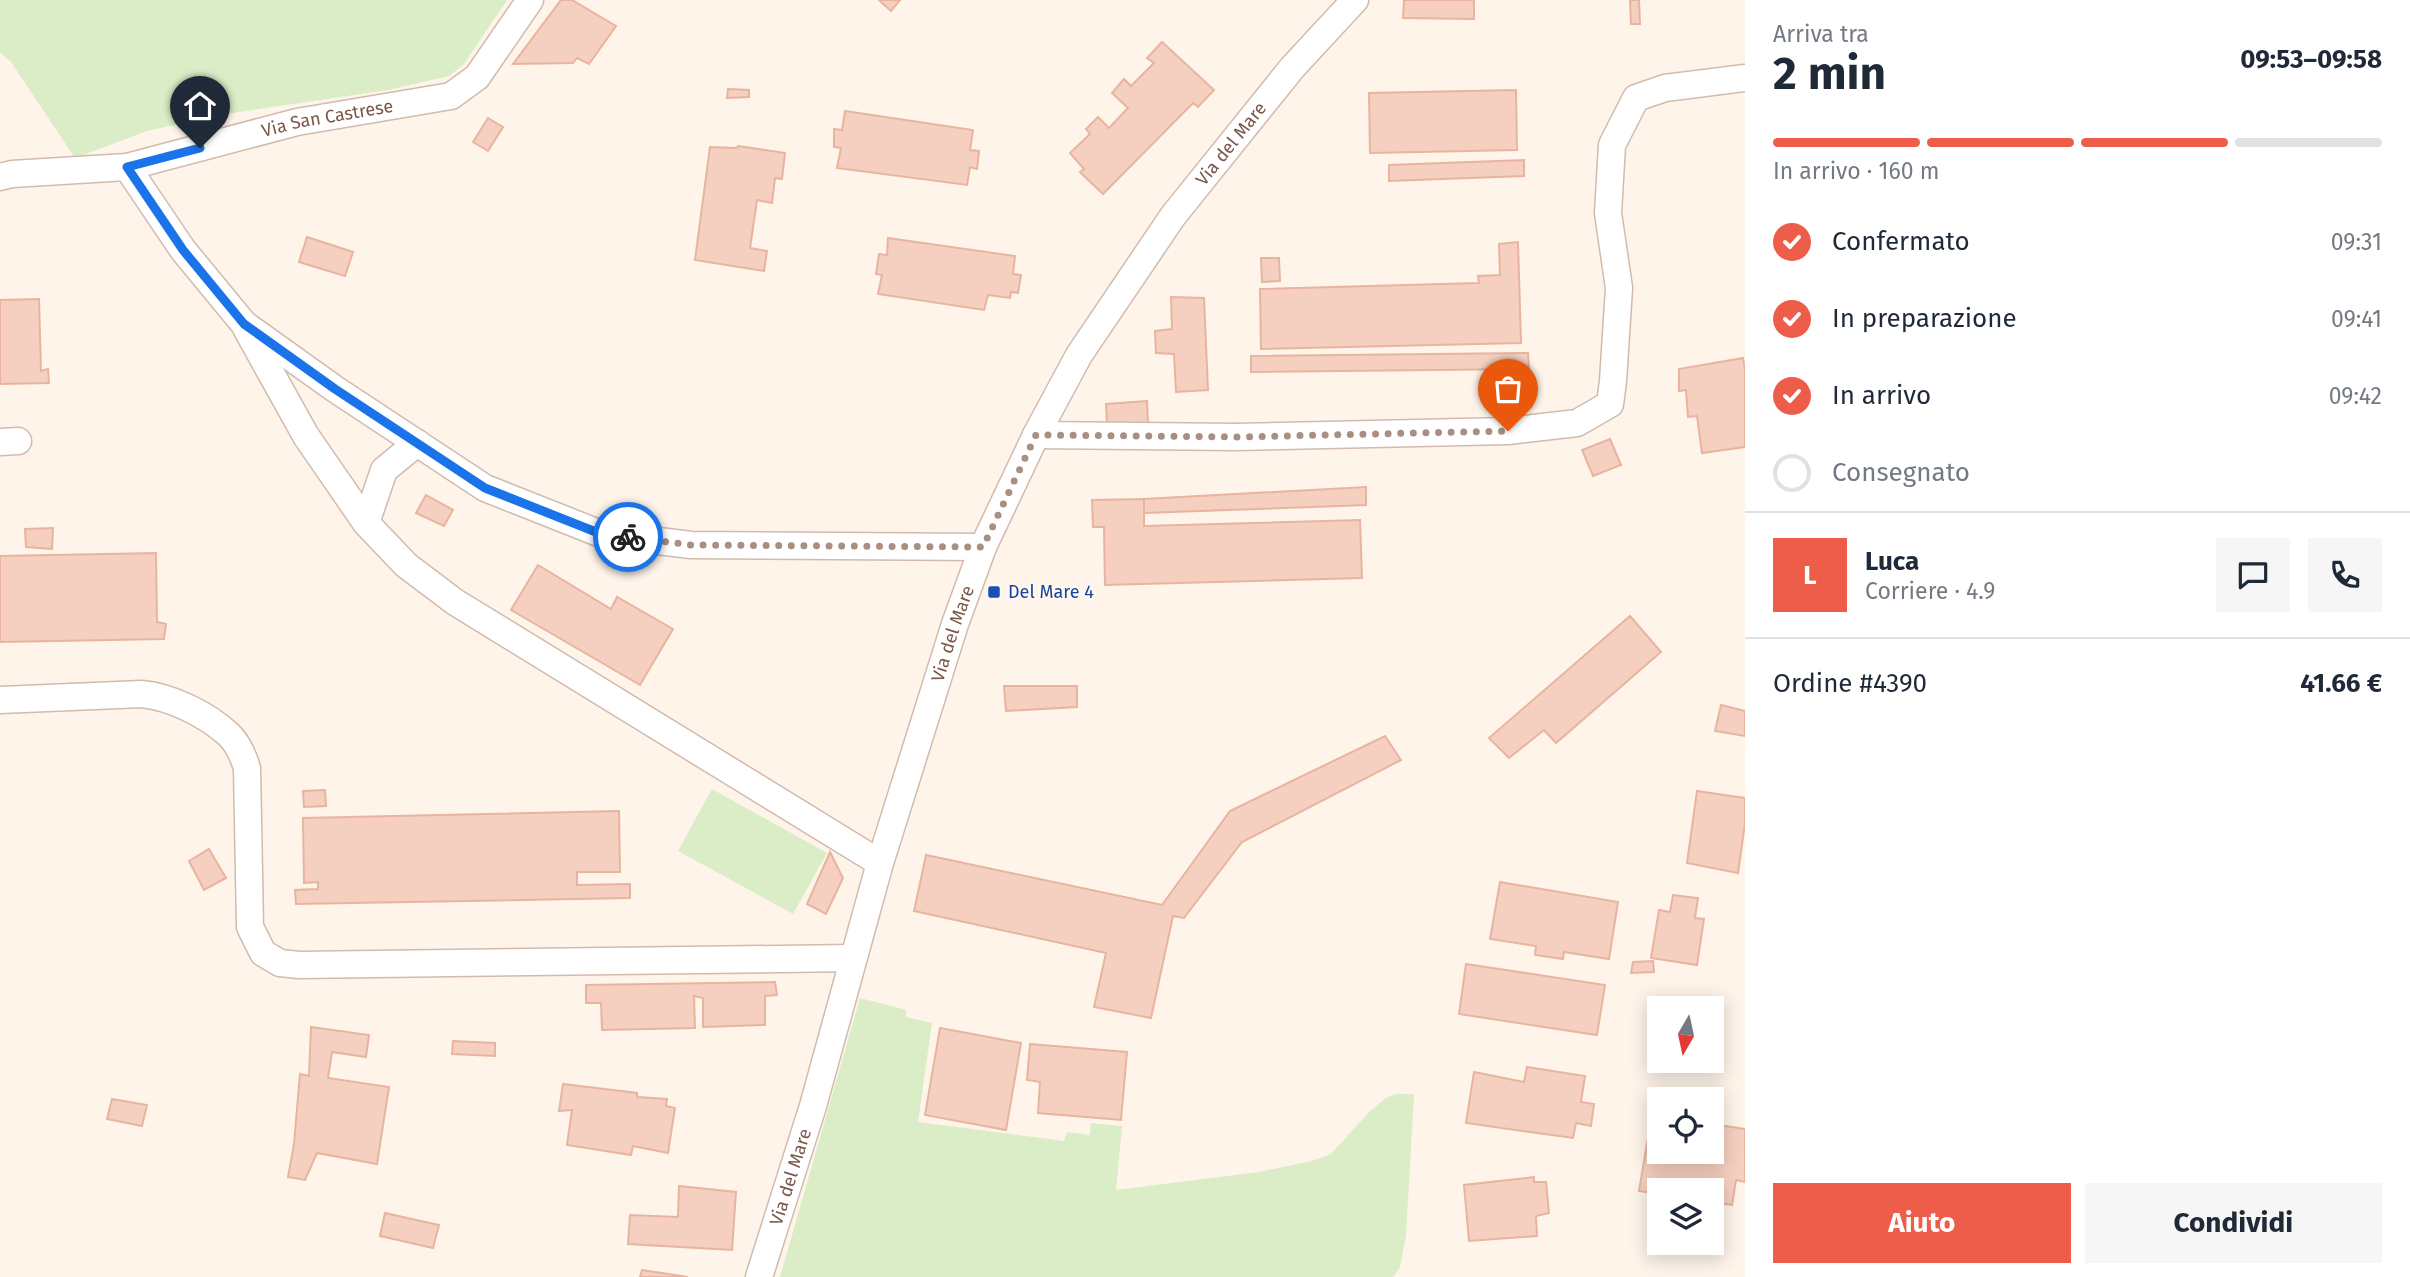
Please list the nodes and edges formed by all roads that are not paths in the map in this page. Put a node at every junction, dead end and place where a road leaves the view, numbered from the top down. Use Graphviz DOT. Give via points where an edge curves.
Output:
graph roads {
  1 [pos="530,0"];
  2 [pos="1356,0"];
  3 [pos="1745,78"];
  4 [pos="127,167"];
  5 [pos="0,177"];
  6 [pos="244,324"];
  7 [pos="1036,435"];
  8 [pos="417,443"];
  9 [pos="366,523"];
  10 [pos="983,547"];
  11 [pos="0,700"];
  12 [pos="880,863"];
  13 [pos="853,958"];
  14 [pos="759,1277"];
  1 -- 4 [label="street, Via San Castrese" via="477,76 451,96 297,122"];
  2 -- 7 [label="street, Via del Mare" via="1292,68 1173,216 1079,355"];
  3 -- 7 [label="street" via="1665,88 1636,98 1612,145 1608,214 1619,288 1610,404 1577,423 1508,431 1237,437"];
  4 -- 5 [label="street, Via San Castrese"];
  4 -- 6 [label="street" via="183,250"];
  6 -- 8 [label="street"];
  6 -- 9 [label="street" via="306,436"];
  7 -- 10 [label="street, Via del Mare"];
  8 -- 9 [label="street" via="384,470"];
  8 -- 10 [label="street" via="485,488 601,534 691,545"];
  9 -- 12 [label="street" via="406,565 455,602"];
  10 -- 12 [label="street, Via del Mare"];
  11 -- 13 [label="street" via="160,696 228,734 247,768 250,927 263,953 280,963"];
  12 -- 13 [label="street, Via del Mare"];
  13 -- 14 [label="street, Via del Mare"];
}
